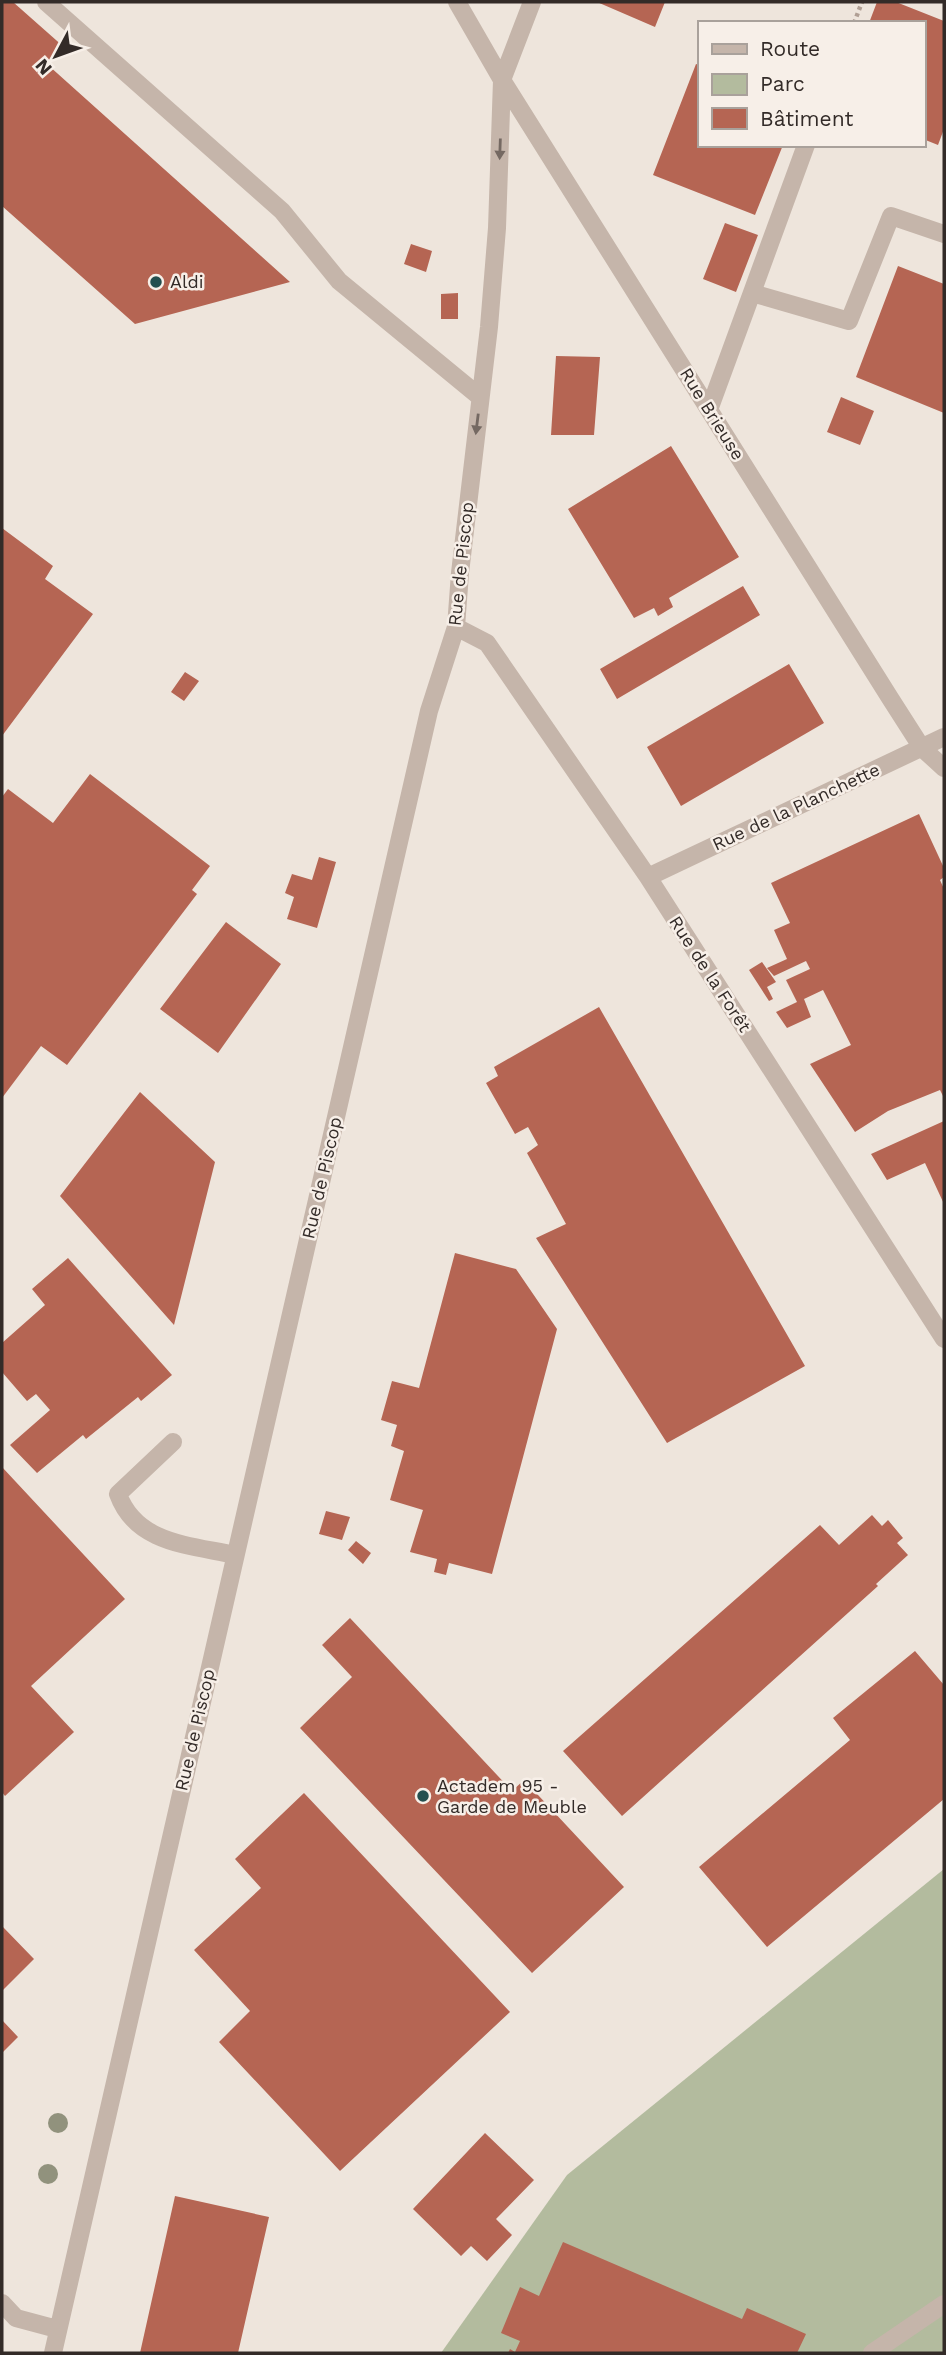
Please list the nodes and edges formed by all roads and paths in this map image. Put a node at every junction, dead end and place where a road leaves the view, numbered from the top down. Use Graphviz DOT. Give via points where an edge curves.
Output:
graph roads {
  1 [pos="46,2"];
  2 [pos="457,2"];
  3 [pos="532,2"];
  4 [pos="862,2"];
  5 [pos="855,21"];
  6 [pos="502,80"];
  7 [pos="805,147"];
  8 [pos="944,234"];
  9 [pos="752,293"];
  10 [pos="480,397"];
  11 [pos="709,410"];
  12 [pos="456,627"];
  13 [pos="944,737"];
  14 [pos="922,748"];
  15 [pos="944,768"];
  16 [pos="648,877"];
  17 [pos="944,1339"];
  18 [pos="173,1442"];
  19 [pos="235,1555"];
  20 [pos="2,2303"];
  21 [pos="944,2304"];
  22 [pos="57,2329"];
  23 [pos="53,2353"];
  24 [pos="872,2353"];
  1 -- 10 [label="street" via="282,211 339,281"];
  2 -- 6 [label="street"];
  3 -- 6 [label="street"];
  4 -- 5 [label="path"];
  6 -- 10 [label="street, Rue de Piscop, one-way" via="497,228"];
  6 -- 11 [label="street, Rue Brieuse"];
  7 -- 9 [label="street"];
  8 -- 9 [label="street" via="891,216 849,321"];
  9 -- 11 [label="street"];
  10 -- 12 [label="street, Rue de Piscop, one-way"];
  11 -- 14 [label="street, Rue Brieuse"];
  12 -- 16 [label="street, Rue de la Forêt" via="487,643"];
  12 -- 19 [label="street, Rue de Piscop" via="429,711"];
  13 -- 14 [label="street, Rue de la Planchette"];
  14 -- 15 [label="street, Rue Brieuse"];
  14 -- 16 [label="street, Rue de la Planchette"];
  16 -- 17 [label="street, Rue de la Forêt"];
  18 -- 19 [label="street" via="118,1494 123,1508 142,1527 169,1542"];
  19 -- 22 [label="street, Rue de Piscop"];
  20 -- 22 [label="street" via="16,2318"];
  21 -- 24 [label="street"];
  22 -- 23 [label="street, Rue de Piscop"];
}
